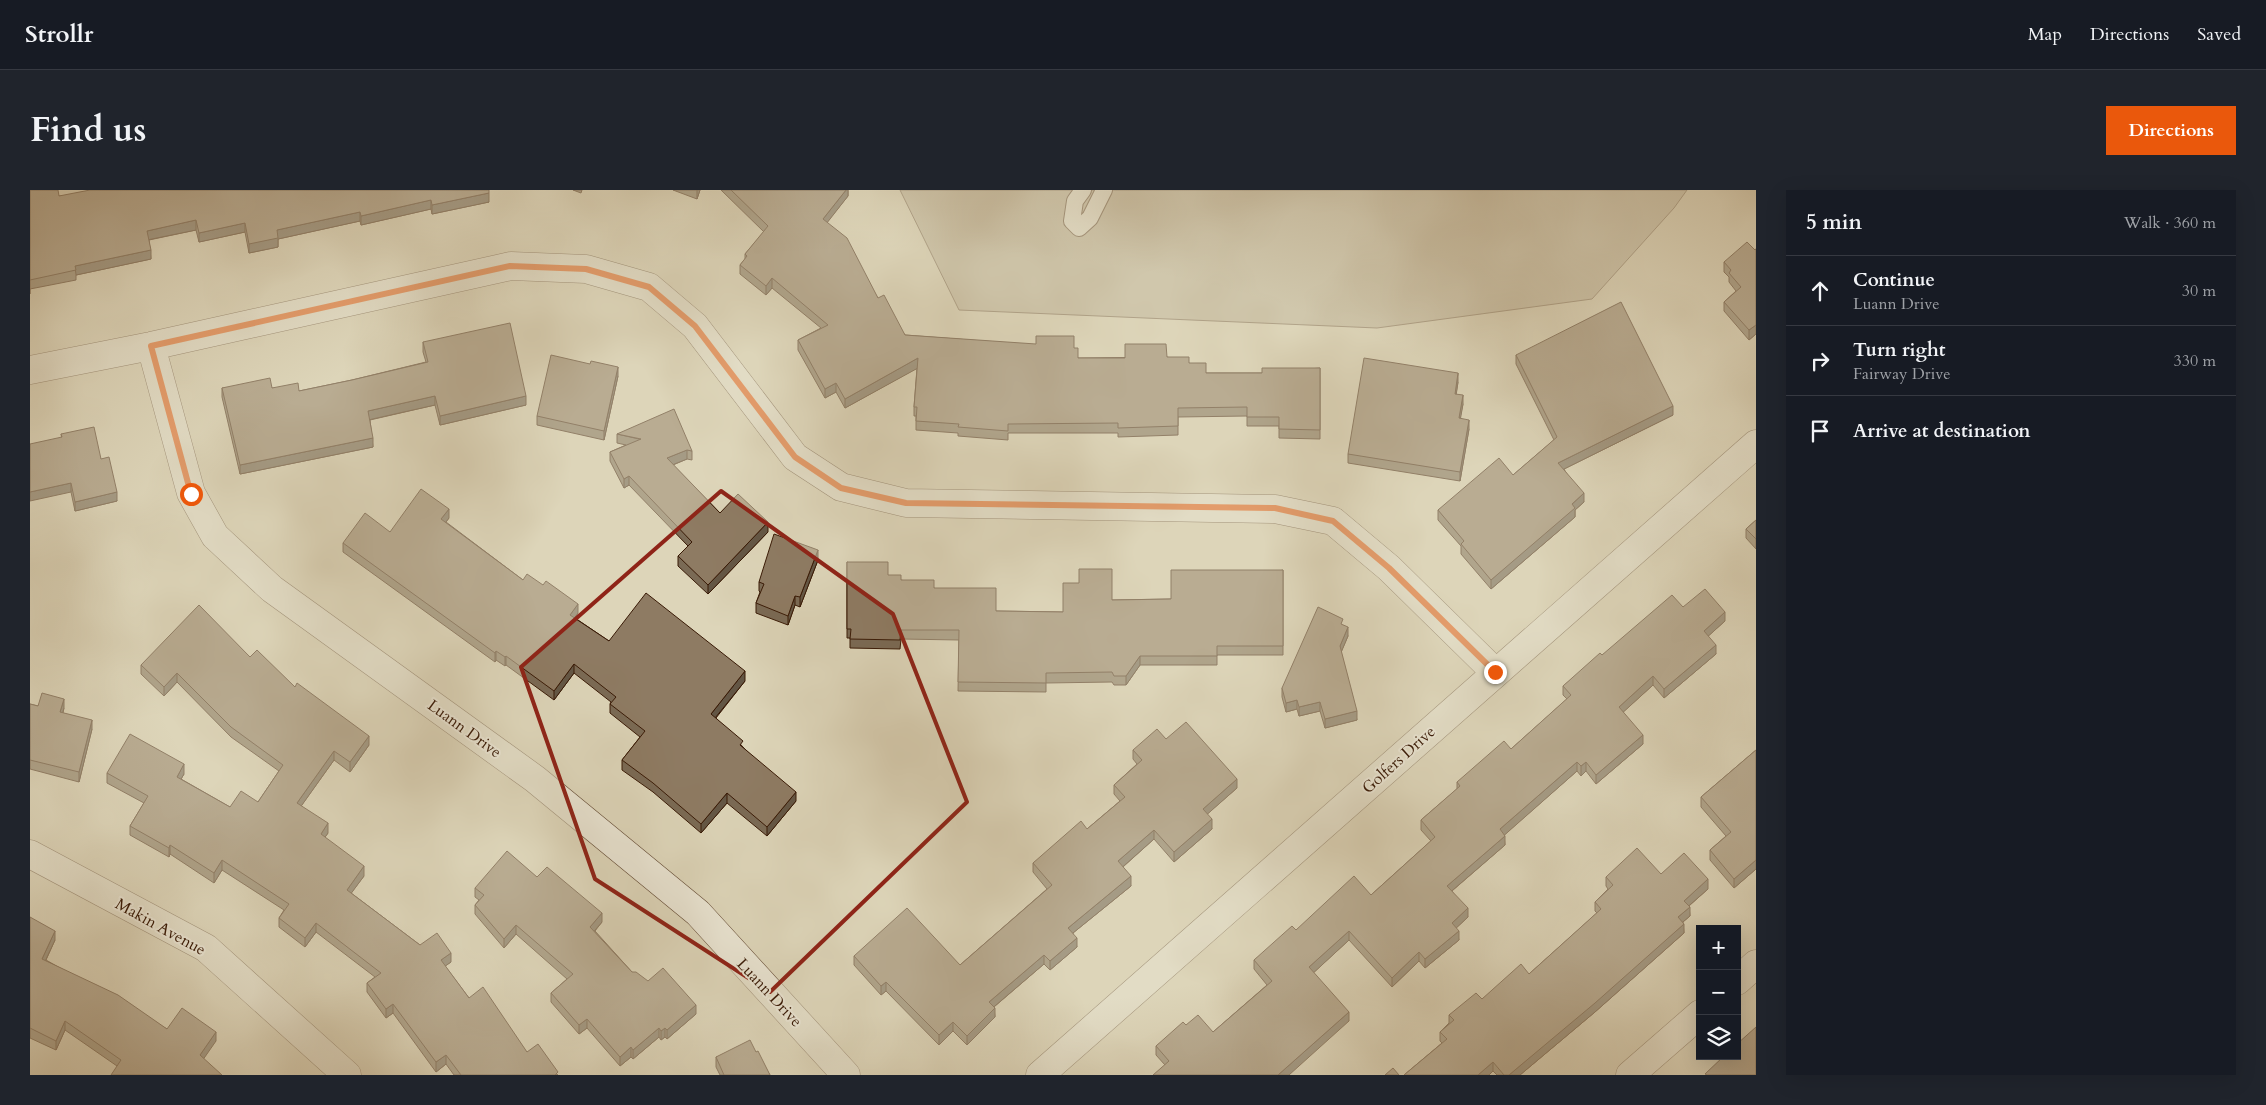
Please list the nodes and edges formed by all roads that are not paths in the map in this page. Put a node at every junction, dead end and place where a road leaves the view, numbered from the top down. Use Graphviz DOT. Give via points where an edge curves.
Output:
graph roads {
  1 [pos="1083,190"];
  2 [pos="1104,190"];
  3 [pos="151,346"];
  4 [pos="30,370"];
  5 [pos="1756,444"];
  6 [pos="1495,672"];
  7 [pos="30,854"];
  8 [pos="1756,964"];
  9 [pos="1741,977"];
  10 [pos="1699,1015"];
  11 [pos="347,1075"];
  12 [pos="846,1075"];
  13 [pos="1040,1075"];
  14 [pos="1630,1075"];
  1 -- 2 [label="lane" via="1075,201 1072,221 1079,228 1090,218"];
  3 -- 4 [label="street"];
  3 -- 6 [label="street" via="510,266 586,269 649,287 695,326 795,457 841,488 906,503 1275,508 1333,521 1389,568"];
  3 -- 12 [label="street, Luann Drive" via="191,494 215,536 272,589 535,778 698,913"];
  5 -- 6 [label="street, Golfers Drive"];
  6 -- 13 [label="street, Golfers Drive"];
  7 -- 11 [label="street, Makin Avenue" via="206,948"];
  8 -- 9 [label="street"];
  10 -- 14 [label="street"];
}
